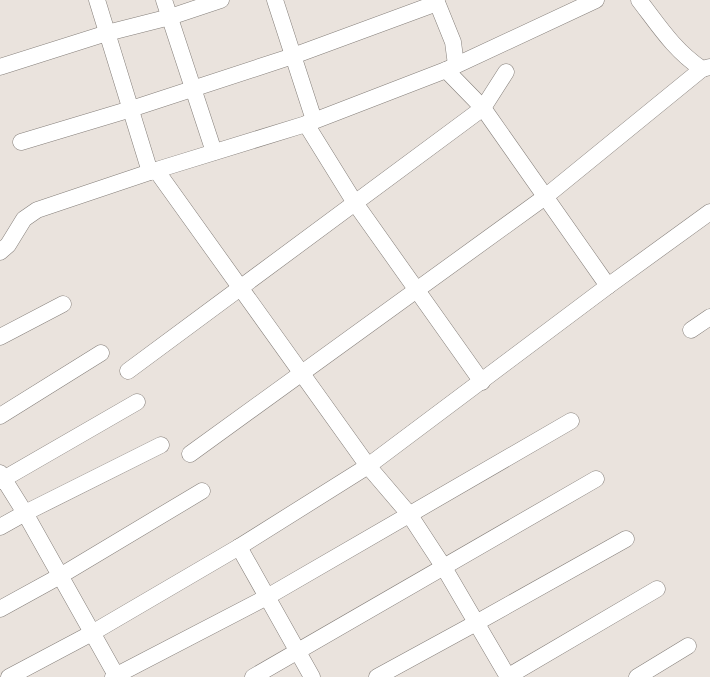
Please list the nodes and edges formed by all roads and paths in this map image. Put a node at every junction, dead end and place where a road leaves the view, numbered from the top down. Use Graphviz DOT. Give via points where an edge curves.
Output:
graph roads {
  1 [pos="97,0"];
  2 [pos="164,0"];
  3 [pos="221,0"];
  4 [pos="275,0"];
  5 [pos="596,0"];
  6 [pos="639,0"];
  7 [pos="436,2"];
  8 [pos="170,17"];
  9 [pos="107,33"];
  10 [pos="293,56"];
  11 [pos="0,67"];
  12 [pos="451,67"];
  13 [pos="706,68"];
  14 [pos="506,72"];
  15 [pos="193,89"];
  16 [pos="483,108"];
  17 [pos="131,109"];
  18 [pos="310,122"];
  19 [pos="21,142"];
  20 [pos="214,152"];
  21 [pos="153,171"];
  22 [pos="545,197"];
  23 [pos="355,203"];
  24 [pos="710,212"];
  25 [pos="0,252"];
  26 [pos="608,286"];
  27 [pos="240,288"];
  28 [pos="416,290"];
  29 [pos="63,304"];
  30 [pos="710,317"];
  31 [pos="691,330"];
  32 [pos="0,337"];
  33 [pos="101,353"];
  34 [pos="128,371"];
  35 [pos="301,374"];
  36 [pos="482,382"];
  37 [pos="137,402"];
  38 [pos="0,416"];
  39 [pos="571,421"];
  40 [pos="161,444"];
  41 [pos="190,454"];
  42 [pos="368,466"];
  43 [pos="1,478"];
  44 [pos="596,479"];
  45 [pos="202,491"];
  46 [pos="25,513"];
  47 [pos="409,514"];
  48 [pos="0,527"];
  49 [pos="626,539"];
  50 [pos="239,547"];
  51 [pos="443,566"];
  52 [pos="60,576"];
  53 [pos="657,589"];
  54 [pos="267,597"];
  55 [pos="0,609"];
  56 [pos="476,623"];
  57 [pos="92,633"];
  58 [pos="688,646"];
  59 [pos="297,651"];
  60 [pos="115,676"];
  61 [pos="9,677"];
  62 [pos="253,677"];
  63 [pos="312,677"];
  64 [pos="377,677"];
  65 [pos="637,677"];
  1 -- 9 [label="street"];
  2 -- 8 [label="street"];
  3 -- 8 [label="street"];
  4 -- 10 [label="street"];
  5 -- 12 [label="street"];
  6 -- 13 [label="street" via="673,45 687,59"];
  7 -- 10 [label="street"];
  7 -- 12 [label="street" via="453,42"];
  8 -- 9 [label="street"];
  8 -- 15 [label="street"];
  9 -- 11 [label="street"];
  9 -- 17 [label="street"];
  10 -- 15 [label="street"];
  10 -- 18 [label="street"];
  12 -- 16 [label="street"];
  12 -- 18 [label="street"];
  13 -- 22 [label="street"];
  14 -- 16 [label="street"];
  15 -- 17 [label="street"];
  15 -- 20 [label="street"];
  16 -- 22 [label="street"];
  16 -- 23 [label="street"];
  17 -- 19 [label="street"];
  17 -- 21 [label="street"];
  18 -- 20 [label="street"];
  18 -- 23 [label="street"];
  20 -- 21 [label="street"];
  21 -- 25 [label="street" via="37,210 24,219 8,245"];
  21 -- 27 [label="street"];
  22 -- 26 [label="street"];
  22 -- 28 [label="street"];
  23 -- 27 [label="street"];
  23 -- 28 [label="street"];
  24 -- 26 [label="street"];
  26 -- 36 [label="street"];
  27 -- 34 [label="street"];
  27 -- 35 [label="street"];
  28 -- 35 [label="street"];
  28 -- 36 [label="street"];
  29 -- 32 [label="street"];
  30 -- 31 [label="street"];
  33 -- 38 [label="street"];
  35 -- 41 [label="street"];
  35 -- 42 [label="street"];
  36 -- 42 [label="street"];
  37 -- 43 [label="street"];
  39 -- 47 [label="street"];
  40 -- 46 [label="street"];
  42 -- 47 [label="street"];
  42 -- 50 [label="street"];
  43 -- 46 [label="street"];
  44 -- 51 [label="street"];
  45 -- 52 [label="street"];
  46 -- 48 [label="street"];
  46 -- 52 [label="street"];
  47 -- 51 [label="street"];
  47 -- 54 [label="street"];
  49 -- 56 [label="street"];
  50 -- 54 [label="street"];
  50 -- 57 [label="street"];
  51 -- 56 [label="street"];
  51 -- 59 [label="street"];
  52 -- 55 [label="street"];
  52 -- 57 [label="street"];
  53 -- 56 [label="street" via="508,677"];
  54 -- 59 [label="street"];
  54 -- 60 [label="street"];
  56 -- 64 [label="street"];
  57 -- 60 [label="street"];
  57 -- 61 [label="street"];
  58 -- 65 [label="street"];
  59 -- 62 [label="street"];
  59 -- 63 [label="street"];
}
